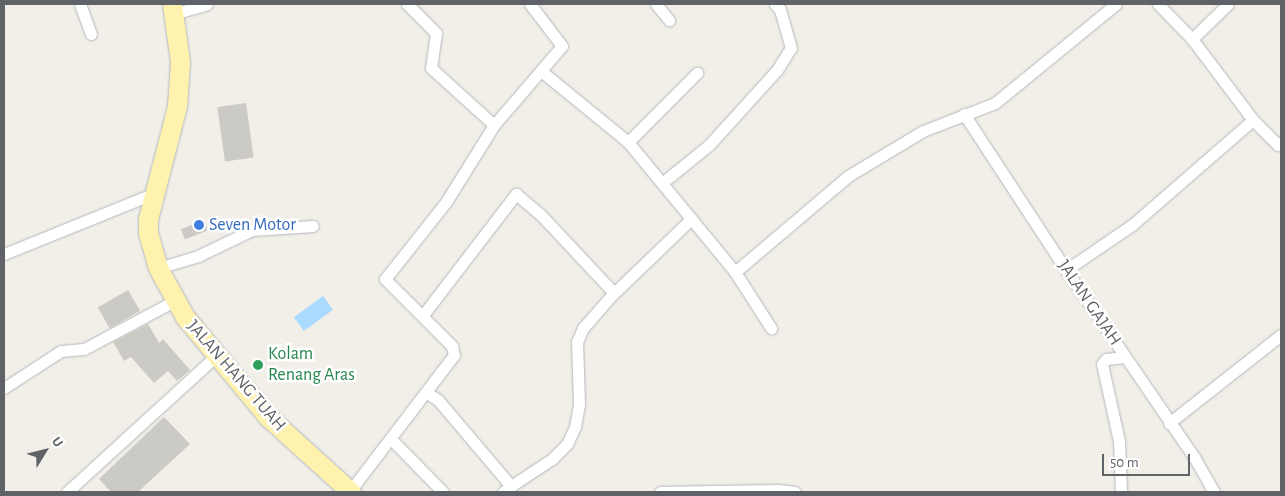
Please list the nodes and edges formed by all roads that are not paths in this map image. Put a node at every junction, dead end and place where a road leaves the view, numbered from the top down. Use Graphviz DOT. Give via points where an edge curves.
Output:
graph roads {
  1 [pos="80,4"];
  2 [pos="207,4"];
  3 [pos="407,4"];
  4 [pos="530,4"];
  5 [pos="656,4"];
  6 [pos="775,4"];
  7 [pos="1116,4"];
  8 [pos="1158,4"];
  9 [pos="1228,4"];
  10 [pos="172,9"];
  11 [pos="669,20"];
  12 [pos="91,34"];
  13 [pos="1192,39"];
  14 [pos="541,71"];
  15 [pos="697,73"];
  16 [pos="964,114"];
  17 [pos="1253,120"];
  18 [pos="494,125"];
  19 [pos="628,142"];
  20 [pos="1281,142"];
  21 [pos="662,183"];
  22 [pos="155,193"];
  23 [pos="691,219"];
  24 [pos="313,226"];
  25 [pos="4,254"];
  26 [pos="158,268"];
  27 [pos="1066,270"];
  28 [pos="735,272"];
  29 [pos="614,293"];
  30 [pos="176,300"];
  31 [pos="423,315"];
  32 [pos="771,328"];
  33 [pos="1281,335"];
  34 [pos="215,357"];
  35 [pos="1125,357"];
  36 [pos="4,388"];
  37 [pos="427,393"];
  38 [pos="1169,423"];
  39 [pos="392,440"];
  40 [pos="507,489"];
  41 [pos="67,492"];
  42 [pos="351,492"];
  43 [pos="443,492"];
  44 [pos="660,492"];
  45 [pos="795,492"];
  46 [pos="1120,492"];
  47 [pos="1214,492"];
  1 -- 12 [label="street"];
  2 -- 10 [label="street"];
  3 -- 18 [label="street" via="436,33 431,68"];
  4 -- 14 [label="street" via="562,46"];
  5 -- 11 [label="street"];
  6 -- 21 [label="street" via="780,10 791,48 777,70 709,146"];
  7 -- 16 [label="street" via="1014,90 994,103"];
  8 -- 13 [label="street"];
  9 -- 13 [label="street"];
  10 -- 22 [label="main road, JALAN HANG TUAH" via="180,62 177,106"];
  13 -- 17 [label="street"];
  14 -- 18 [label="street"];
  14 -- 19 [label="street"];
  15 -- 19 [label="street"];
  16 -- 27 [label="street, JALAN GAJAH"];
  16 -- 28 [label="street" via="923,131 848,176"];
  17 -- 20 [label="street" via="1278,145"];
  17 -- 27 [label="street" via="1132,224"];
  18 -- 31 [label="street" via="446,202 385,279"];
  19 -- 21 [label="street"];
  21 -- 23 [label="street"];
  22 -- 25 [label="street"];
  22 -- 26 [label="main road, JALAN HANG TUAH" via="148,233"];
  23 -- 28 [label="street"];
  23 -- 29 [label="street"];
  24 -- 26 [label="street" via="252,230 198,256"];
  26 -- 30 [label="main road, JALAN HANG TUAH"];
  27 -- 35 [label="street, JALAN GAJAH"];
  28 -- 32 [label="street"];
  29 -- 31 [label="street" via="540,214 516,194"];
  29 -- 40 [label="street" via="583,328 577,342 579,404 567,444 552,459"];
  30 -- 34 [label="main road, JALAN HANG TUAH"];
  30 -- 36 [label="street" via="84,349 62,351"];
  31 -- 37 [label="street" via="452,346 454,354"];
  33 -- 38 [label="street"];
  34 -- 41 [label="street"];
  34 -- 42 [label="main road, JALAN HANG TUAH" via="268,417"];
  35 -- 38 [label="street, JALAN GAJAH"];
  35 -- 46 [label="street" via="1106,359 1102,364 1119,441"];
  37 -- 39 [label="street"];
  37 -- 40 [label="street" via="438,400"];
  38 -- 47 [label="street, JALAN GAJAH"];
  39 -- 42 [label="street"];
  39 -- 43 [label="street"];
  44 -- 45 [label="street"];
}
